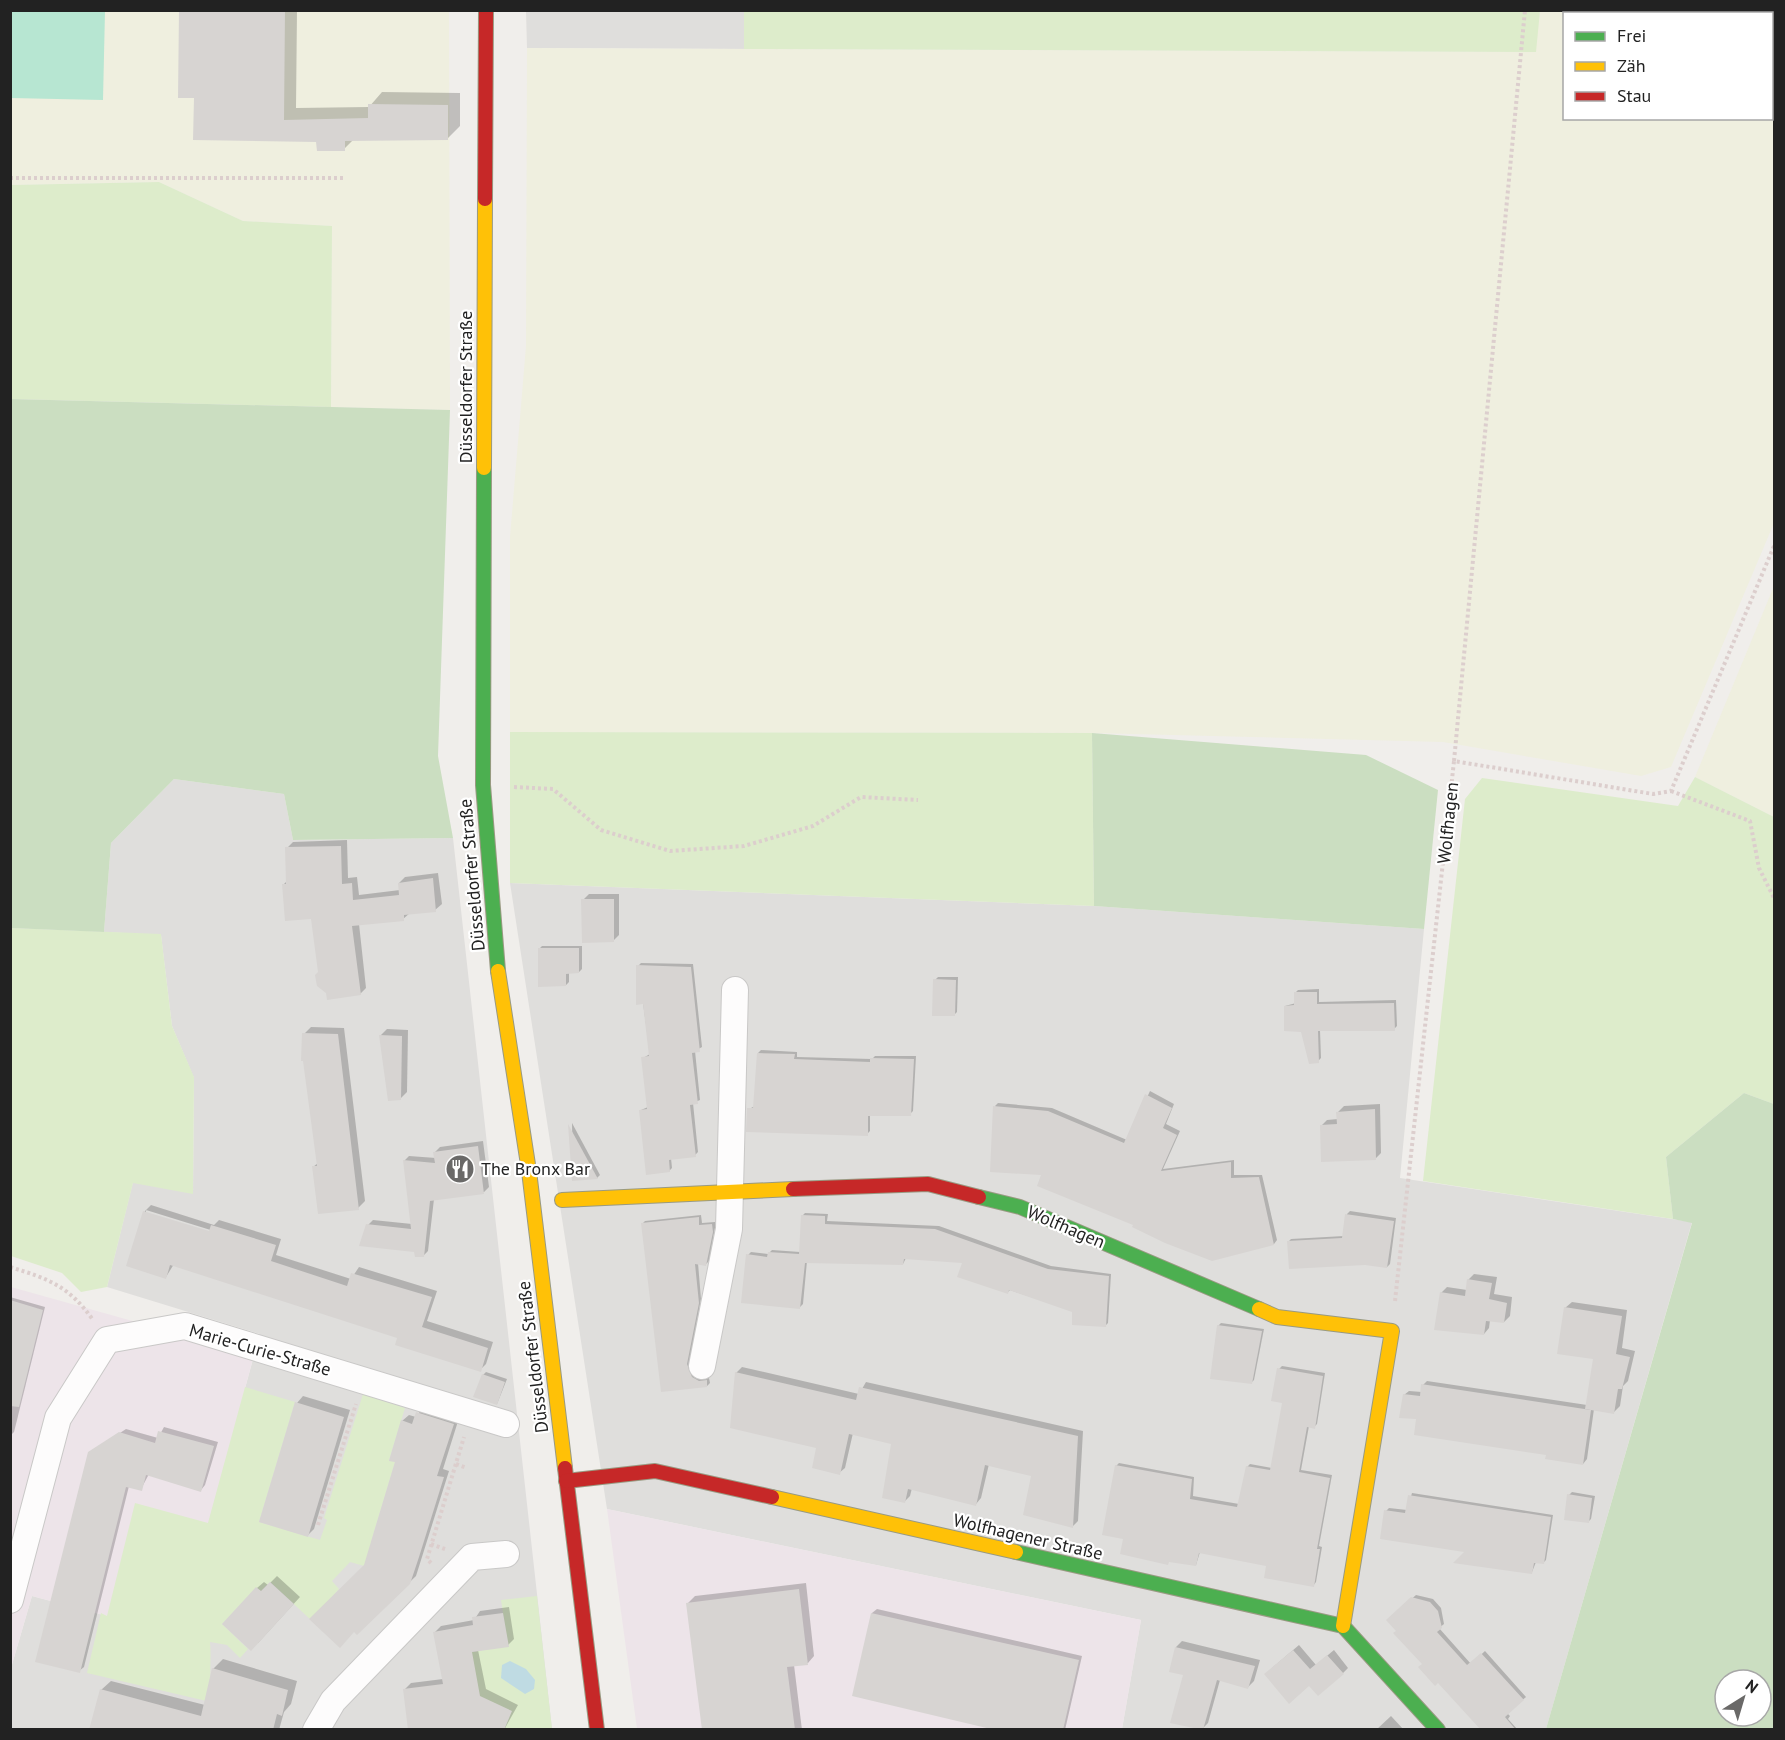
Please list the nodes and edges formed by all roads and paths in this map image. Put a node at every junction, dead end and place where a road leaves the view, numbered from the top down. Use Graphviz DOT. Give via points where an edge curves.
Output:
graph roads {
  1 [pos="486,10"];
  2 [pos="1526,10"];
  3 [pos="10,178"];
  4 [pos="345,178"];
  5 [pos="1774,546"];
  6 [pos="1454,761"];
  7 [pos="483,785"];
  8 [pos="1671,791"];
  9 [pos="918,800"];
  10 [pos="1774,898"];
  11 [pos="735,990"];
  12 [pos="728,1191"];
  13 [pos="562,1200"];
  14 [pos="10,1267"];
  15 [pos="1392,1331"];
  16 [pos="107,1340"];
  17 [pos="702,1366"];
  18 [pos="363,1380"];
  19 [pos="471,1414"];
  20 [pos="506,1424"];
  21 [pos="456,1464"];
  22 [pos="467,1468"];
  23 [pos="566,1481"];
  24 [pos="318,1526"];
  25 [pos="506,1554"];
  26 [pos="448,1581"];
  27 [pos="10,1600"];
  28 [pos="1343,1626"];
  29 [pos="316,1730"];
  30 [pos="597,1730"];
  31 [pos="1438,1730"];
  1 -- 7 [label="street, Düsseldorfer Straße"];
  2 -- 6 [label="path"];
  3 -- 4 [label="path"];
  5 -- 8 [label="path"];
  6 -- 8 [label="path, Wolfhagen" via="1653,794"];
  6 -- 15 [label="path, Wolfhagen"];
  7 -- 9 [label="path" via="553,789 601,830 670,851 744,846 813,826 861,797"];
  7 -- 23 [label="street, Düsseldorfer Straße" via="499,980 528,1171"];
  8 -- 10 [label="path" via="1750,820 1759,868"];
  11 -- 12 [label="street"];
  12 -- 13 [label="street, Wolfhagen"];
  12 -- 15 [label="street, Wolfhagen" via="928,1184 1020,1207 1277,1317"];
  12 -- 17 [label="street" via="729,1229"];
  14 -- 16 [label="path" via="53,1281 78,1299"];
  15 -- 28 [label="street"];
  16 -- 18 [label="street, Marie-Curie-Straße" via="185,1326"];
  16 -- 27 [label="street" via="58,1418"];
  18 -- 19 [label="street, Marie-Curie-Straße"];
  18 -- 24 [label="path"];
  19 -- 20 [label="street, Marie-Curie-Straße"];
  19 -- 21 [label="path"];
  21 -- 22 [label="path"];
  21 -- 26 [label="path" via="427,1559"];
  23 -- 28 [label="street, Wolfhagener Straße" via="656,1471"];
  23 -- 30 [label="street, Düsseldorfer Straße"];
  25 -- 26 [label="street" via="472,1557"];
  26 -- 29 [label="street" via="333,1701"];
  28 -- 31 [label="street"];
}
